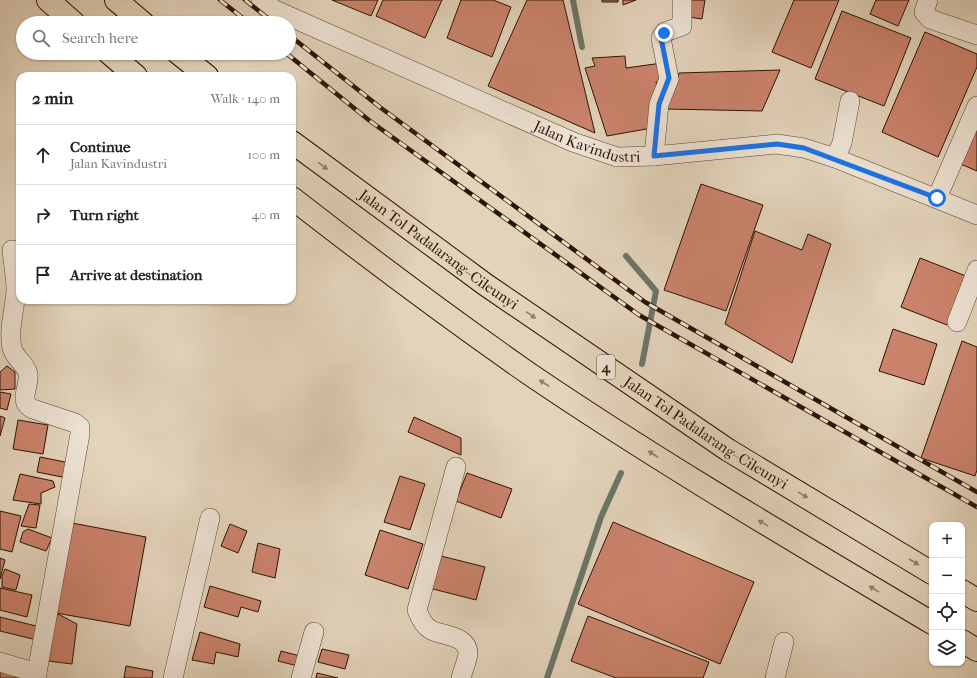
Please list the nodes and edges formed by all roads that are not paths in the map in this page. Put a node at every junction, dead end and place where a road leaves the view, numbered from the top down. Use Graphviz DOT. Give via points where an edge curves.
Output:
graph roads {
  1 [pos="48,0"];
  2 [pos="116,0"];
  3 [pos="261,0"];
  4 [pos="682,0"];
  5 [pos="928,0"];
  6 [pos="66,16"];
  7 [pos="135,16"];
  8 [pos="289,16"];
  9 [pos="296,19"];
  10 [pos="977,35"];
  11 [pos="118,60"];
  12 [pos="187,60"];
  13 [pos="131,72"];
  14 [pos="202,72"];
  15 [pos="850,101"];
  16 [pos="977,106"];
  17 [pos="296,145"];
  18 [pos="654,156"];
  19 [pos="835,158"];
  20 [pos="937,198"];
  21 [pos="296,201"];
  22 [pos="977,216"];
  23 [pos="12,250"];
  24 [pos="977,270"];
  25 [pos="957,322"];
  26 [pos="456,467"];
  27 [pos="210,518"];
  28 [pos="929,571"];
  29 [pos="965,593"];
  30 [pos="977,600"];
  31 [pos="929,621"];
  32 [pos="314,632"];
  33 [pos="784,642"];
  34 [pos="965,643"];
  35 [pos="977,650"];
  36 [pos="0,662"];
  37 [pos="36,675"];
  38 [pos="173,678"];
  39 [pos="301,678"];
  40 [pos="461,678"];
  41 [pos="775,678"];
  1 -- 6 [label="highway"];
  2 -- 7 [label="highway"];
  3 -- 8 [label="street, Jalan Kavindustri"];
  4 -- 18 [label="street" via="684,23 665,32 661,38 669,78 659,104"];
  5 -- 10 [label="street" via="924,12 930,19"];
  9 -- 18 [label="street, Jalan Kavindustri" via="573,142 617,156"];
  11 -- 13 [label="highway"];
  12 -- 14 [label="highway"];
  15 -- 19 [label="street" via="842,143"];
  16 -- 20 [label="street"];
  17 -- 28 [label="highway, Jalan Tol Padalarang–Cileunyi / 4, one-way" via="486,285 728,450"];
  18 -- 19 [label="street, Jalan Kavindustri" via="777,144 804,148"];
  19 -- 20 [label="street, Jalan Kavindustri"];
  20 -- 22 [label="street, Jalan Kavindustri"];
  31 -- 21 [label="highway, one-way" via="719,497 528,373"];
  23 -- 37 [label="street" via="16,290 10,323 12,348 28,374 25,402 28,407 80,427"];
  24 -- 25 [label="street"];
  26 -- 40 [label="street" via="417,610 420,620 431,630 454,637 466,646 468,653"];
  27 -- 38 [label="street"];
  29 -- 30 [label="highway"];
  32 -- 39 [label="street"];
  33 -- 41 [label="street"];
  34 -- 35 [label="highway"];
  36 -- 37 [label="street"];
}
